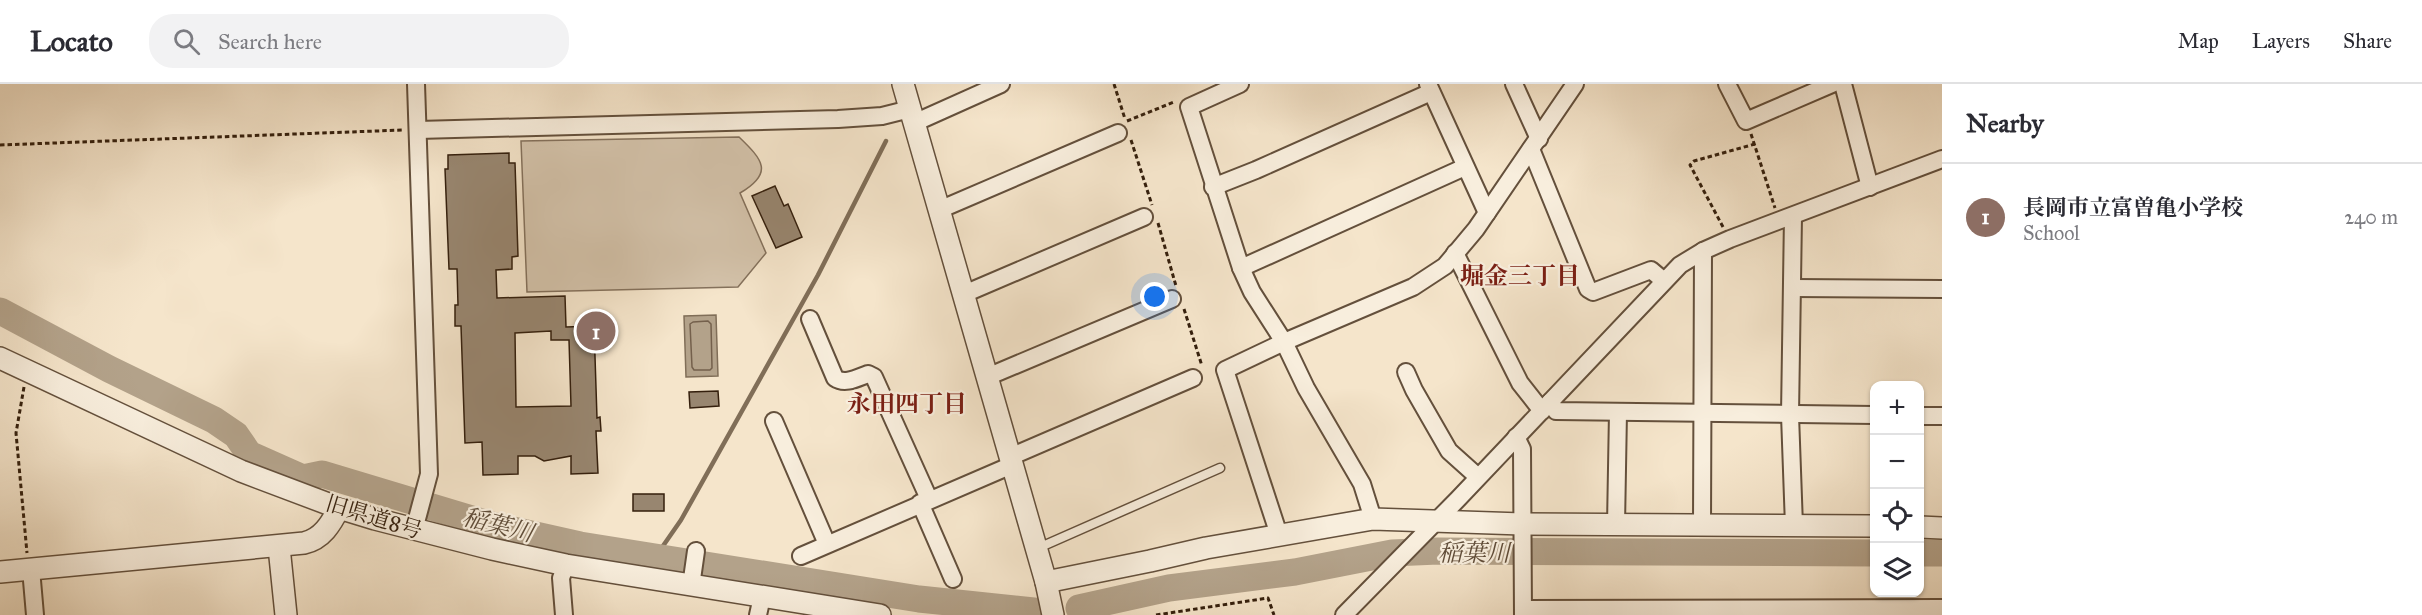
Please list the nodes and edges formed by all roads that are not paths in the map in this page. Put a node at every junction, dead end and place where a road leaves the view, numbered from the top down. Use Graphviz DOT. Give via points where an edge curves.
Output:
graph roads {
  1 [pos="416,84"];
  2 [pos="903,84"];
  3 [pos="1000,84"];
  4 [pos="1240,84"];
  5 [pos="1514,84"];
  6 [pos="1575,84"];
  7 [pos="1727,84"];
  8 [pos="1832,84"];
  9 [pos="1843,84"];
  10 [pos="1430,88"];
  11 [pos="912,116"];
  12 [pos="418,130"];
  13 [pos="1125,131"];
  14 [pos="1535,144"];
  15 [pos="1942,159"];
  16 [pos="1465,167"];
  17 [pos="1213,187"];
  18 [pos="1870,187"];
  19 [pos="939,210"];
  20 [pos="1487,213"];
  21 [pos="1152,216"];
  22 [pos="1786,218"];
  23 [pos="1702,251"];
  24 [pos="1455,253"];
  25 [pos="1241,268"];
  26 [pos="1664,281"];
  27 [pos="1793,288"];
  28 [pos="1942,289"];
  29 [pos="964,294"];
  30 [pos="1177,298"];
  31 [pos="810,319"];
  32 [pos="1284,342"];
  33 [pos="0,358"];
  34 [pos="1406,372"];
  35 [pos="987,377"];
  36 [pos="1193,378"];
  37 [pos="1546,406"];
  38 [pos="1618,412"];
  39 [pos="1702,413"];
  40 [pos="1790,415"];
  41 [pos="1870,415"];
  42 [pos="1924,416"];
  43 [pos="1942,416"];
  44 [pos="774,421"];
  45 [pos="1516,437"];
  46 [pos="1011,461"];
  47 [pos="1220,468"];
  48 [pos="1478,477"];
  49 [pos="924,501"];
  50 [pos="339,508"];
  51 [pos="1373,519"];
  52 [pos="1434,522"];
  53 [pos="1522,524"];
  54 [pos="1616,525"];
  55 [pos="1702,526"];
  56 [pos="1794,526"];
  57 [pos="1870,526"];
  58 [pos="1924,527"];
  59 [pos="1942,528"];
  60 [pos="414,530"];
  61 [pos="1278,535"];
  62 [pos="827,544"];
  63 [pos="279,547"];
  64 [pos="1035,549"];
  65 [pos="696,551"];
  66 [pos="801,556"];
  67 [pos="566,565"];
  68 [pos="31,569"];
  69 [pos="0,572"];
  70 [pos="953,579"];
  71 [pos="691,582"];
  72 [pos="1046,582"];
  73 [pos="760,606"];
  74 [pos="1942,608"];
  75 [pos="1523,612"];
  76 [pos="1789,612"];
  77 [pos="35,615"];
  78 [pos="286,615"];
  79 [pos="564,615"];
  80 [pos="880,615"];
  81 [pos="1053,615"];
  82 [pos="1344,615"];
  1 -- 12 [label="street"];
  2 -- 11 [label="street"];
  3 -- 11 [label="street"];
  4 -- 17 [label="street" via="1189,107"];
  5 -- 14 [label="street"];
  6 -- 14 [label="street"];
  7 -- 8 [label="street" via="1746,121"];
  9 -- 18 [label="street"];
  10 -- 16 [label="street"];
  10 -- 17 [label="street"];
  11 -- 12 [label="street"];
  11 -- 19 [label="street"];
  12 -- 60 [label="street" via="429,474"];
  13 -- 19 [label="street"];
  14 -- 20 [label="street"];
  14 -- 26 [label="street" via="1588,289 1593,292 1652,270"];
  15 -- 18 [label="street"];
  16 -- 20 [label="street"];
  16 -- 25 [label="street"];
  17 -- 25 [label="street"];
  18 -- 22 [label="street"];
  19 -- 29 [label="street"];
  20 -- 24 [label="street"];
  21 -- 29 [label="street"];
  22 -- 23 [label="street"];
  22 -- 27 [label="street"];
  23 -- 26 [label="street"];
  23 -- 39 [label="street"];
  24 -- 32 [label="street" via="1445,266 1413,287"];
  24 -- 37 [label="street" via="1520,383"];
  25 -- 32 [label="street"];
  26 -- 37 [label="street"];
  27 -- 28 [label="street"];
  27 -- 40 [label="street"];
  29 -- 35 [label="street"];
  30 -- 35 [label="street"];
  31 -- 49 [label="street" via="835,378 847,381 868,374 874,377"];
  32 -- 51 [label="street" via="1362,484"];
  32 -- 61 [label="street" via="1225,370"];
  33 -- 50 [label="street, 旧県道8号" via="241,471"];
  34 -- 48 [label="street" via="1449,451"];
  35 -- 46 [label="street"];
  36 -- 46 [label="street"];
  37 -- 38 [label="street" via="1556,411"];
  37 -- 45 [label="street"];
  38 -- 39 [label="street"];
  38 -- 54 [label="street"];
  39 -- 40 [label="street"];
  39 -- 55 [label="street"];
  40 -- 41 [label="street"];
  40 -- 56 [label="street"];
  42 -- 43 [label="street"];
  44 -- 62 [label="street"];
  45 -- 48 [label="street"];
  45 -- 53 [label="street" via="1522,449"];
  46 -- 49 [label="street"];
  46 -- 64 [label="street"];
  47 -- 64 [label="lane"];
  48 -- 52 [label="street"];
  49 -- 62 [label="street"];
  49 -- 70 [label="street"];
  50 -- 60 [label="street, 旧県道8号"];
  50 -- 63 [label="street" via="332,523 315,539"];
  51 -- 52 [label="street"];
  51 -- 61 [label="street"];
  52 -- 53 [label="street"];
  52 -- 82 [label="street"];
  53 -- 54 [label="street"];
  53 -- 75 [label="street"];
  54 -- 55 [label="street"];
  55 -- 56 [label="street"];
  56 -- 57 [label="street"];
  58 -- 59 [label="street"];
  60 -- 67 [label="street, 旧県道8号"];
  61 -- 72 [label="street"];
  62 -- 66 [label="street"];
  63 -- 68 [label="street"];
  63 -- 78 [label="street"];
  64 -- 72 [label="street"];
  65 -- 71 [label="street"];
  67 -- 71 [label="street, 旧県道8号"];
  67 -- 79 [label="street" via="561,578"];
  68 -- 69 [label="street"];
  68 -- 77 [label="street"];
  71 -- 73 [label="street, 旧県道8号"];
  72 -- 81 [label="street"];
  73 -- 80 [label="street, 旧県道8号"];
  74 -- 76 [label="street"];
  75 -- 76 [label="street"];
}
